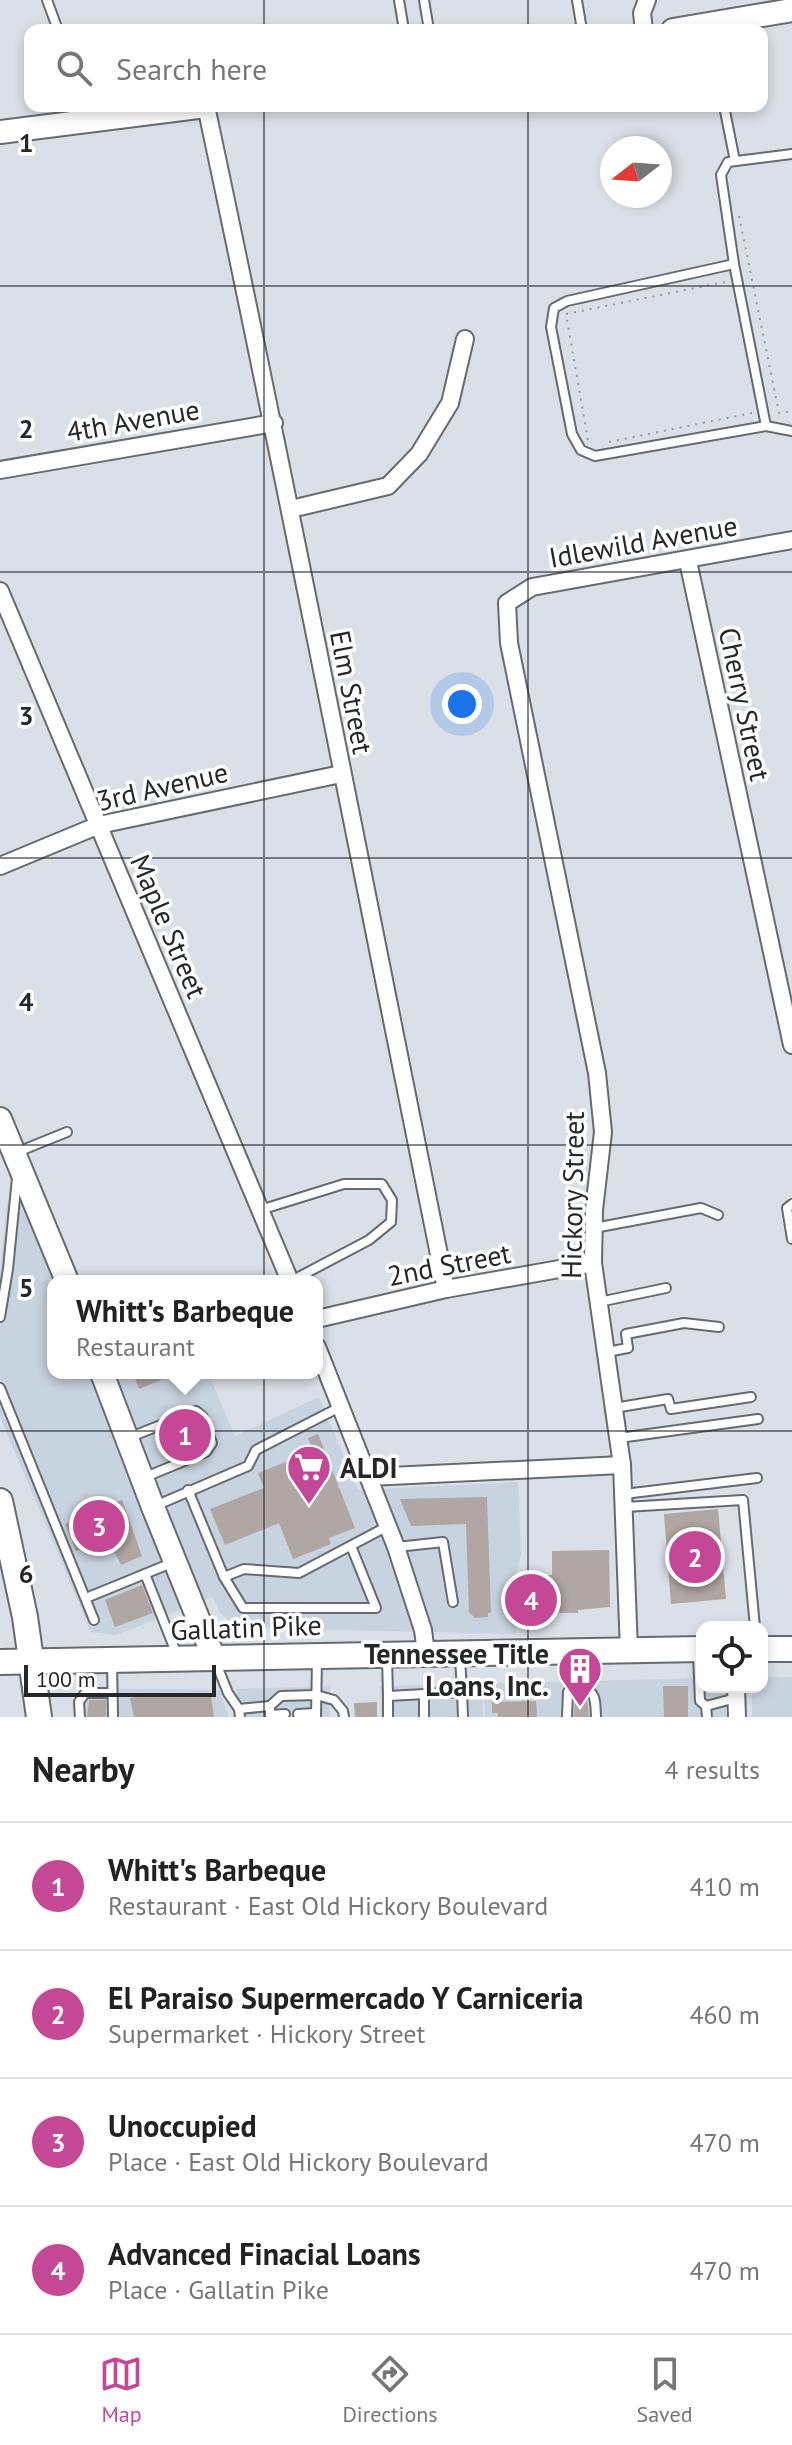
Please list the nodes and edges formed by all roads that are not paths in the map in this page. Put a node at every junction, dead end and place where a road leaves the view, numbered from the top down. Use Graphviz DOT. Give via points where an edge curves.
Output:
graph roads {
  1 [pos="47,0"];
  2 [pos="399,0"];
  3 [pos="424,0"];
  4 [pos="577,0"];
  5 [pos="647,0"];
  6 [pos="758,8"];
  7 [pos="792,10"];
  8 [pos="56,24"];
  9 [pos="403,24"];
  10 [pos="428,24"];
  11 [pos="581,24"];
  12 [pos="643,24"];
  13 [pos="716,24"];
  14 [pos="207,112"];
  15 [pos="725,112"];
  16 [pos="87,113"];
  17 [pos="0,132"];
  18 [pos="792,154"];
  19 [pos="735,161"];
  20 [pos="734,264"];
  21 [pos="465,339"];
  22 [pos="274,423"];
  23 [pos="766,426"];
  24 [pos="792,431"];
  25 [pos="0,470"];
  26 [pos="291,509"];
  27 [pos="792,540"];
  28 [pos="688,561"];
  29 [pos="0,591"];
  30 [pos="507,603"];
  31 [pos="341,774"];
  32 [pos="99,825"];
  33 [pos="0,866"];
  34 [pos="792,1045"];
  35 [pos="2,1129"];
  36 [pos="67,1132"];
  37 [pos="16,1158"];
  38 [pos="792,1204"];
  39 [pos="260,1210"];
  40 [pos="718,1215"];
  41 [pos="593,1228"];
  42 [pos="792,1239"];
  43 [pos="593,1263"];
  44 [pos="4,1269"];
  45 [pos="65,1275"];
  46 [pos="287,1275"];
  47 [pos="302,1275"];
  48 [pos="666,1288"];
  49 [pos="446,1289"];
  50 [pos="2,1290"];
  51 [pos="598,1302"];
  52 [pos="0,1317"];
  53 [pos="323,1318"];
  54 [pos="719,1327"];
  55 [pos="606,1353"];
  56 [pos="323,1362"];
  57 [pos="104,1379"];
  58 [pos="0,1388"];
  59 [pos="751,1397"];
  60 [pos="341,1407"];
  61 [pos="614,1408"];
  62 [pos="758,1419"];
  63 [pos="127,1438"];
  64 [pos="619,1438"];
  65 [pos="622,1465"];
  66 [pos="369,1477"];
  67 [pos="142,1478"];
  68 [pos="757,1478"];
  69 [pos="188,1490"];
  70 [pos="0,1501"];
  71 [pos="625,1501"];
  72 [pos="153,1507"];
  73 [pos="388,1526"];
  74 [pos="351,1546"];
  75 [pos="396,1547"];
  76 [pos="175,1561"];
  77 [pos="145,1574"];
  78 [pos="224,1577"];
  79 [pos="86,1598"];
  80 [pos="453,1602"];
  81 [pos="94,1620"];
  82 [pos="754,1621"];
  83 [pos="696,1649"];
  84 [pos="768,1649"];
  85 [pos="792,1649"];
  86 [pos="629,1651"];
  87 [pos="571,1652"];
  88 [pos="387,1653"];
  89 [pos="426,1653"];
  90 [pos="460,1653"];
  91 [pos="317,1655"];
  92 [pos="214,1658"];
  93 [pos="179,1660"];
  94 [pos="32,1661"];
  95 [pos="112,1661"];
  96 [pos="0,1662"];
  97 [pos="573,1685"];
  98 [pos="462,1692"];
  99 [pos="112,1693"];
  100 [pos="700,1693"];
  101 [pos="736,1693"];
  102 [pos="424,1694"];
  103 [pos="316,1695"];
  104 [pos="388,1696"];
  105 [pos="706,1706"];
  106 [pos="240,1713"];
  107 [pos="270,1713"];
  108 [pos="285,1714"];
  109 [pos="298,1714"];
  110 [pos="316,1715"];
  111 [pos="39,1717"];
  112 [pos="80,1717"];
  113 [pos="113,1717"];
  114 [pos="344,1717"];
  115 [pos="388,1717"];
  116 [pos="424,1717"];
  117 [pos="463,1717"];
  118 [pos="567,1717"];
  119 [pos="596,1717"];
  120 [pos="707,1717"];
  121 [pos="737,1717"];
  1 -- 8 [label="lane"];
  2 -- 9 [label="lane"];
  3 -- 10 [label="lane"];
  4 -- 11 [label="lane"];
  5 -- 12 [label="street"];
  6 -- 7 [label="street"];
  6 -- 13 [label="street"];
  14 -- 22 [label="street, Elm Street"];
  15 -- 19 [label="lane"];
  16 -- 17 [label="street"];
  18 -- 19 [label="lane"];
  19 -- 20 [label="lane" via="728,162 721,175"];
  20 -- 23 [label="lane"];
  20 -- 23 [label="lane" via="554,308 551,327 572,434 581,450 595,456"];
  21 -- 26 [label="street" via="450,403 419,454 388,486"];
  22 -- 25 [label="street, 4th Avenue"];
  22 -- 26 [label="street, Elm Street"];
  23 -- 24 [label="lane"];
  26 -- 31 [label="street, Elm Street"];
  27 -- 28 [label="street, Idlewild Avenue"];
  28 -- 30 [label="street, Idlewild Avenue" via="532,587"];
  28 -- 34 [label="street, Cherry Street"];
  29 -- 32 [label="street, Maple Street"];
  30 -- 41 [label="street, Hickory Street" via="509,643 597,1073 603,1132"];
  31 -- 32 [label="street, 3rd Avenue"];
  31 -- 49 [label="street, Elm Street"];
  32 -- 33 [label="street, 3rd Avenue"];
  32 -- 39 [label="street, Maple Street"];
  35 -- 37 [label="street"];
  36 -- 37 [label="lane"];
  37 -- 44 [label="lane"];
  37 -- 45 [label="street"];
  38 -- 42 [label="lane" via="787,1208"];
  39 -- 46 [label="street, Maple Street"];
  39 -- 47 [label="lane" via="344,1184 382,1184 392,1200 391,1222 369,1240"];
  40 -- 41 [label="lane" via="701,1208"];
  41 -- 43 [label="street, Hickory Street"];
  43 -- 49 [label="street, 2nd Street"];
  43 -- 51 [label="street, Hickory Street"];
  44 -- 50 [label="lane"];
  48 -- 51 [label="lane"];
  49 -- 53 [label="street, 2nd Street"];
  50 -- 52 [label="lane"];
  51 -- 55 [label="street, Hickory Street"];
  54 -- 55 [label="lane" via="684,1323 626,1334 628,1348"];
  55 -- 61 [label="street, Hickory Street"];
  56 -- 60 [label="street"];
  57 -- 63 [label="street"];
  58 -- 79 [label="lane"];
  59 -- 61 [label="lane" via="671,1409 668,1399"];
  60 -- 66 [label="street"];
  60 -- 69 [label="lane" via="256,1450 248,1466"];
  61 -- 64 [label="street, Hickory Street"];
  62 -- 64 [label="lane"];
  63 -- 67 [label="street"];
  63 -- 67 [label="lane" via="192,1411 202,1416 212,1443 209,1450"];
  64 -- 65 [label="street, Hickory Street"];
  65 -- 66 [label="street"];
  65 -- 71 [label="street, Hickory Street"];
  66 -- 73 [label="street"];
  67 -- 72 [label="street"];
  68 -- 71 [label="lane"];
  69 -- 72 [label="lane"];
  69 -- 78 [label="lane"];
  70 -- 94 [label="main road"];
  71 -- 82 [label="lane" via="743,1500"];
  71 -- 86 [label="street, Hickory Street"];
  72 -- 76 [label="street"];
  73 -- 74 [label="lane"];
  73 -- 75 [label="street"];
  74 -- 78 [label="lane" via="299,1573 244,1569"];
  74 -- 78 [label="lane" via="376,1608 243,1608"];
  75 -- 80 [label="lane" via="443,1542"];
  75 -- 89 [label="street"];
  76 -- 77 [label="lane"];
  76 -- 92 [label="street"];
  77 -- 79 [label="lane"];
  77 -- 93 [label="lane"];
  79 -- 81 [label="lane"];
  83 -- 86 [label="main road, Gallatin Pike"];
  84 -- 85 [label="main road"];
  86 -- 87 [label="main road, Gallatin Pike"];
  87 -- 90 [label="main road, Gallatin Pike"];
  87 -- 97 [label="lane"];
  88 -- 89 [label="main road, Gallatin Pike"];
  88 -- 91 [label="main road, Gallatin Pike"];
  88 -- 104 [label="lane"];
  89 -- 90 [label="main road, Gallatin Pike"];
  90 -- 98 [label="lane"];
  91 -- 92 [label="main road, Gallatin Pike"];
  91 -- 103 [label="lane"];
  92 -- 93 [label="main road, Gallatin Pike"];
  92 -- 106 [label="lane"];
  93 -- 95 [label="main road, Gallatin Pike"];
  94 -- 95 [label="main road, Gallatin Pike"];
  94 -- 96 [label="main road, Gallatin Pike"];
  94 -- 111 [label="main road"];
  95 -- 99 [label="lane"];
  97 -- 118 [label="lane"];
  97 -- 119 [label="lane" via="592,1692"];
  98 -- 102 [label="lane"];
  98 -- 117 [label="lane"];
  99 -- 112 [label="lane" via="85,1693 79,1702"];
  99 -- 113 [label="lane"];
  100 -- 105 [label="lane"];
  101 -- 105 [label="lane"];
  101 -- 121 [label="street"];
  102 -- 104 [label="lane"];
  102 -- 116 [label="lane"];
  103 -- 107 [label="lane" via="281,1696"];
  103 -- 110 [label="lane"];
  103 -- 114 [label="lane" via="334,1700"];
  104 -- 115 [label="lane"];
  105 -- 120 [label="lane"];
  106 -- 107 [label="lane"];
  107 -- 108 [label="lane"];
  109 -- 110 [label="lane"];
}
